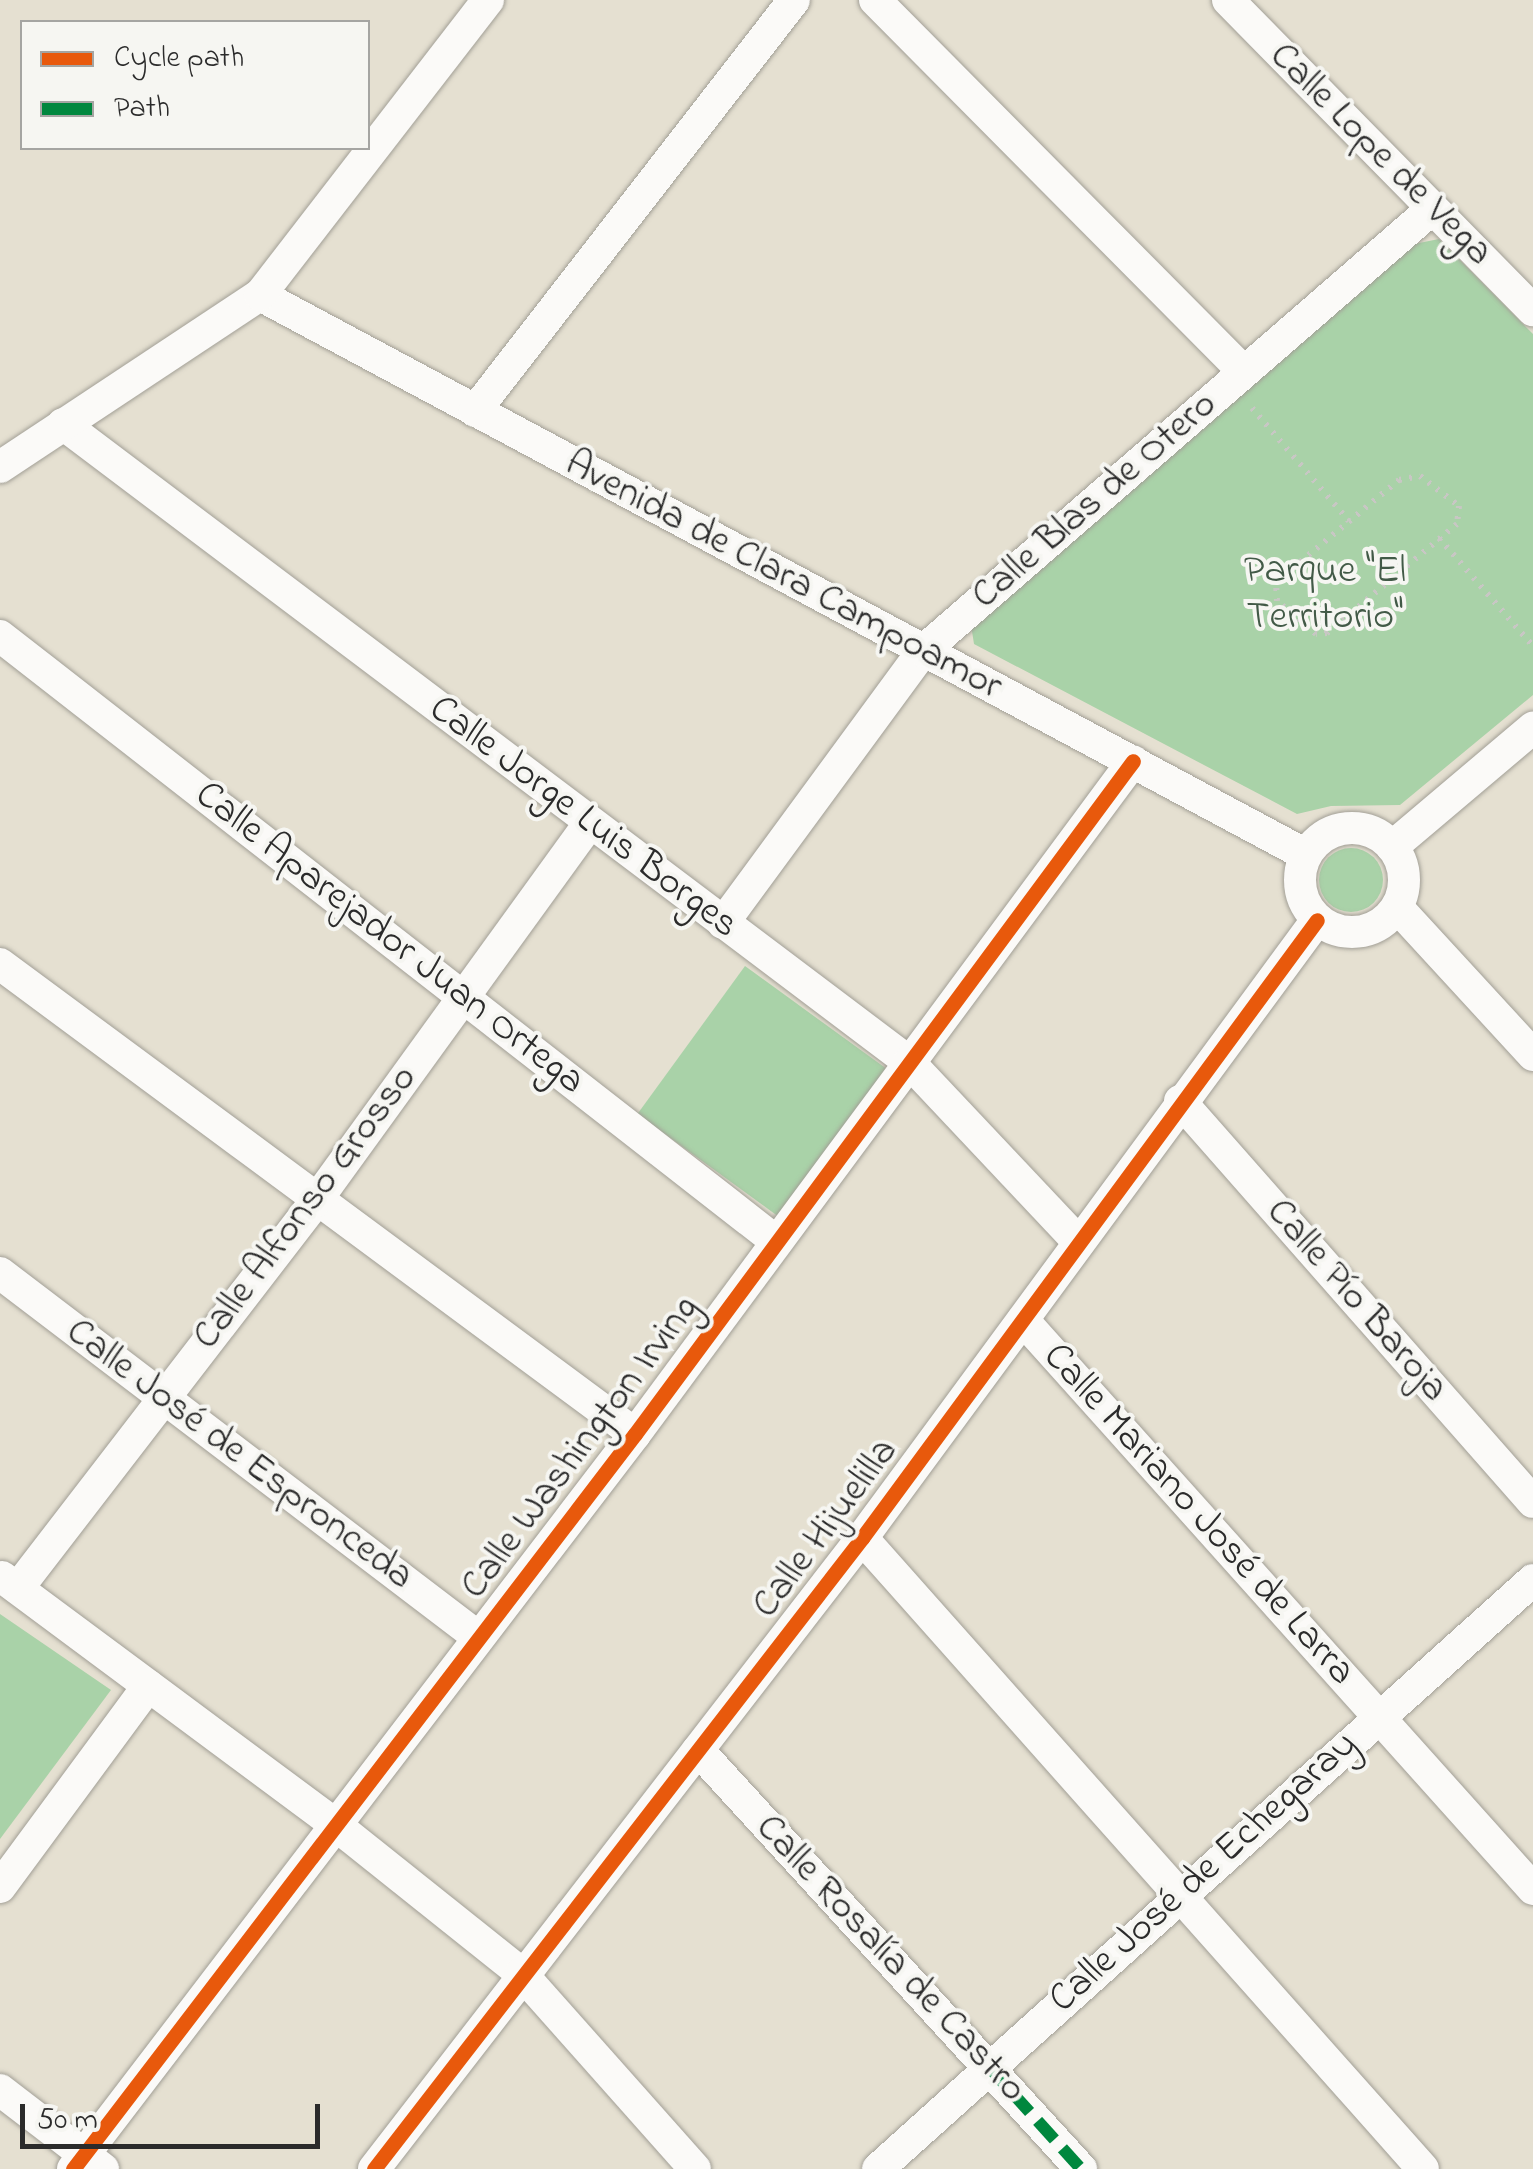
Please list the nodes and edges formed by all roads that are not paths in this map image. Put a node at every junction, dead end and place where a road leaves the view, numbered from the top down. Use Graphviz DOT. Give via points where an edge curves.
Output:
graph roads {
  1 [pos="488,0"];
  2 [pos="794,0"];
  3 [pos="875,0"];
  4 [pos="1228,0"];
  5 [pos="1432,209"];
  6 [pos="260,295"];
  7 [pos="1533,310"];
  8 [pos="1237,377"];
  9 [pos="475,412"];
  10 [pos="63,424"];
  11 [pos="0,467"];
  12 [pos="0,636"];
  13 [pos="923,651"];
  14 [pos="1533,728"];
  15 [pos="1134,762"];
  16 [pos="589,824"];
  17 [pos="1392,847"];
  18 [pos="1306,855"];
  19 [pos="1396,908"];
  20 [pos="1317,920"];
  21 [pos="723,924"];
  22 [pos="0,964"];
  23 [pos="462,995"];
  24 [pos="1533,1056"];
  25 [pos="909,1062"];
  26 [pos="1180,1101"];
  27 [pos="316,1201"];
  28 [pos="1078,1240"];
  29 [pos="777,1242"];
  30 [pos="0,1273"];
  31 [pos="1023,1320"];
  32 [pos="164,1399"];
  33 [pos="635,1434"];
  34 [pos="1533,1502"];
  35 [pos="862,1538"];
  36 [pos="1533,1580"];
  37 [pos="9,1582"];
  38 [pos="478,1637"];
  39 [pos="148,1686"];
  40 [pos="1378,1718"];
  41 [pos="698,1750"];
  42 [pos="333,1823"];
  43 [pos="1527,1869"];
  44 [pos="0,1887"];
  45 [pos="1176,1898"];
  46 [pos="521,1973"];
  47 [pos="988,2066"];
  48 [pos="0,2090"];
  49 [pos="87,2164"];
  50 [pos="375,2168"];
  51 [pos="695,2169"];
  52 [pos="878,2169"];
  53 [pos="1081,2169"];
  54 [pos="1423,2169"];
  1 -- 6 [label="street"];
  2 -- 9 [label="street"];
  3 -- 8 [label="street"];
  4 -- 5 [label="street, Calle Lope de Vega"];
  5 -- 7 [label="street, Calle Lope de Vega"];
  5 -- 8 [label="street, Calle Blas de Otero"];
  6 -- 9 [label="street, Avenida de Clara Campoamor"];
  6 -- 10 [label="street"];
  8 -- 13 [label="street, Calle Blas de Otero"];
  9 -- 13 [label="street, Avenida de Clara Campoamor"];
  10 -- 11 [label="street"];
  10 -- 16 [label="street, Calle Jorge Luis Borges"];
  12 -- 23 [label="street, Calle Aparejador Juan Ortega"];
  13 -- 15 [label="street, Avenida de Clara Campoamor"];
  13 -- 21 [label="street, Calle Blas de Otero"];
  14 -- 17 [label="street"];
  15 -- 18 [label="street, Avenida de Clara Campoamor"];
  15 -- 25 [label="street, Calle Washington Irving"];
  16 -- 21 [label="street, Calle Jorge Luis Borges"];
  16 -- 23 [label="street, Calle Alfonso Grosso"];
  17 -- 18 [label="street" via="1347,828 1316,842"];
  17 -- 19 [label="street" via="1404,877"];
  18 -- 20 [label="street" via="1300,889"];
  19 -- 20 [label="street" via="1360,932"];
  19 -- 24 [label="street"];
  20 -- 26 [label="street, Calle Hijuelilla"];
  21 -- 25 [label="street, Calle Jorge Luis Borges"];
  22 -- 27 [label="street"];
  23 -- 27 [label="street, Calle Alfonso Grosso"];
  23 -- 29 [label="street, Calle Aparejador Juan Ortega"];
  25 -- 28 [label="street, Calle Jorge Luis Borges"];
  25 -- 29 [label="street, Calle Washington Irving"];
  26 -- 28 [label="street, Calle Hijuelilla"];
  26 -- 34 [label="street, Calle Pío Baroja"];
  27 -- 32 [label="street, Calle Alfonso Grosso"];
  27 -- 33 [label="street"];
  28 -- 31 [label="street, Calle Hijuelilla"];
  29 -- 33 [label="street, Calle Washington Irving"];
  30 -- 32 [label="street, Calle José de Espronceda"];
  31 -- 35 [label="street, Calle Hijuelilla"];
  31 -- 40 [label="street, Calle Mariano José de Larra"];
  32 -- 37 [label="street, Calle Alfonso Grosso"];
  32 -- 38 [label="street, Calle José de Espronceda"];
  33 -- 38 [label="street, Calle Washington Irving"];
  35 -- 41 [label="street, Calle Hijuelilla"];
  35 -- 45 [label="street"];
  36 -- 40 [label="street, Calle José de Echegaray"];
  37 -- 39 [label="street"];
  38 -- 42 [label="street, Calle Washington Irving"];
  39 -- 42 [label="street"];
  39 -- 44 [label="street"];
  40 -- 43 [label="street, Calle Mariano José de Larra"];
  40 -- 45 [label="street, Calle José de Echegaray"];
  41 -- 46 [label="street, Calle Hijuelilla"];
  41 -- 47 [label="street, Calle Rosalía de Castro"];
  42 -- 46 [label="street"];
  42 -- 49 [label="street, Calle Washington Irving"];
  45 -- 47 [label="street, Calle José de Echegaray"];
  45 -- 54 [label="street"];
  46 -- 50 [label="street, Calle Hijuelilla"];
  46 -- 51 [label="street"];
  47 -- 52 [label="street, Calle José de Echegaray"];
  47 -- 53 [label="street, Calle Rosalía de Castro"];
  48 -- 49 [label="street"];
}
